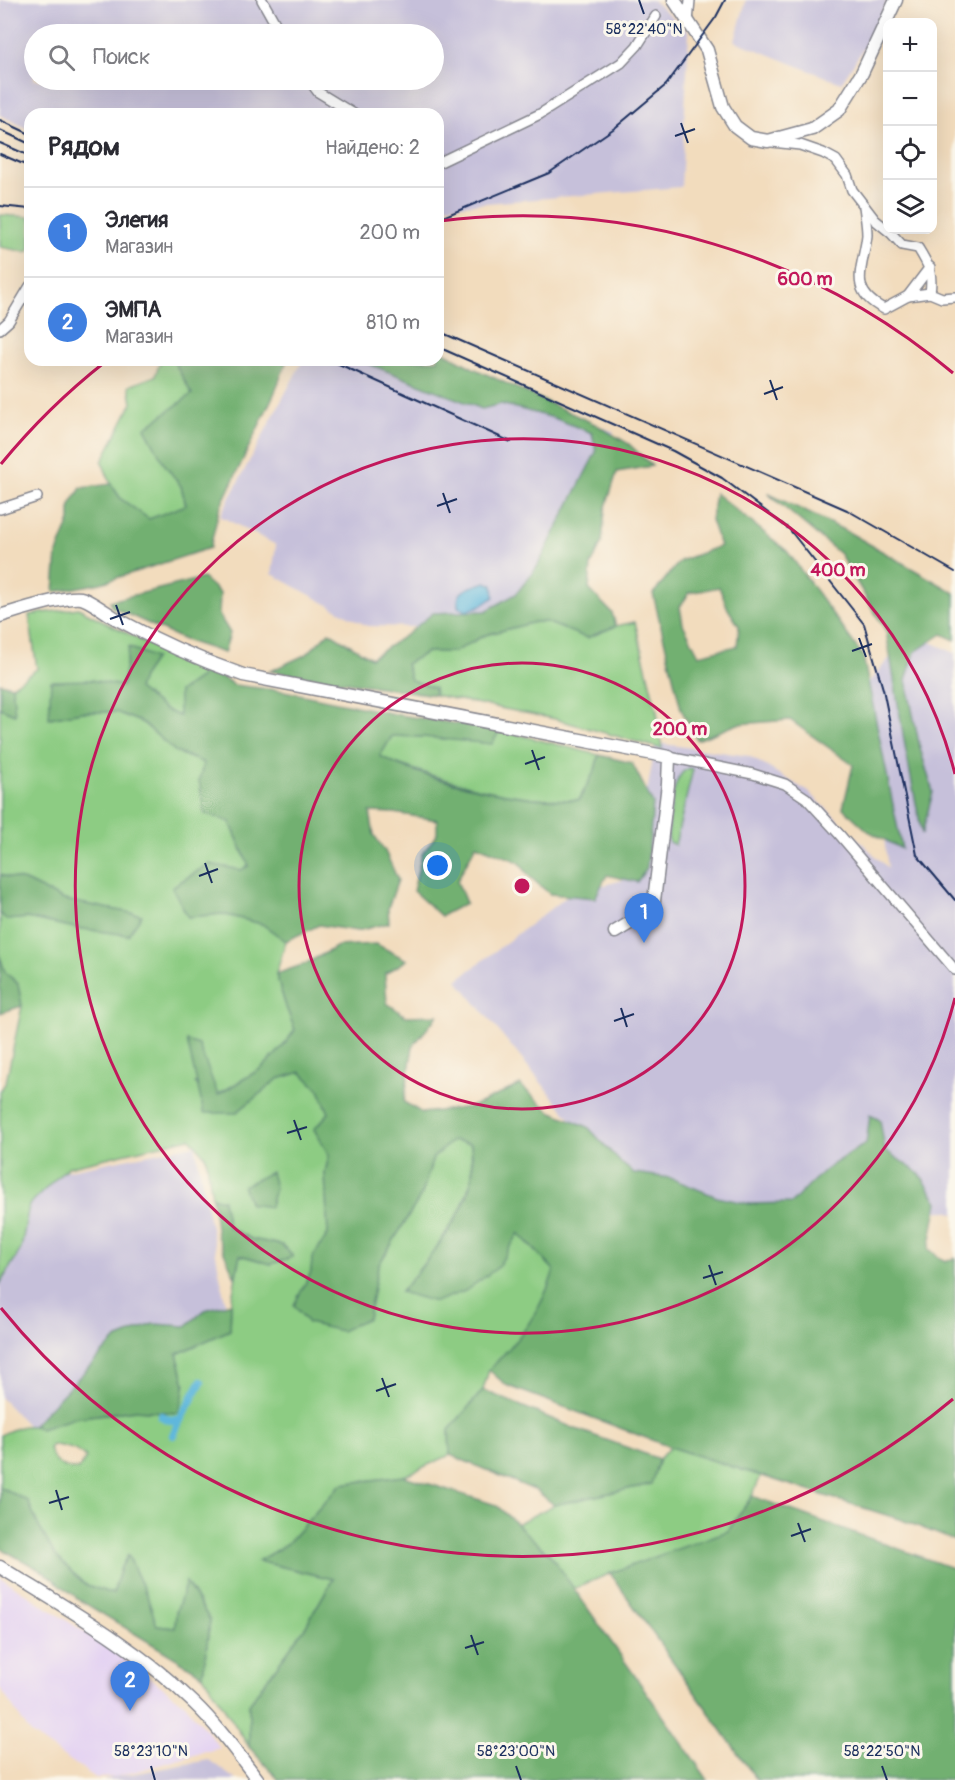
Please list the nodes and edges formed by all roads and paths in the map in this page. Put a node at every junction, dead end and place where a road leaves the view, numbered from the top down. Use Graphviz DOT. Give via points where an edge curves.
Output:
graph roads {
  1 [pos="262,0"];
  2 [pos="675,0"];
  3 [pos="690,0"];
  4 [pos="896,0"];
  5 [pos="656,16"];
  6 [pos="688,22"];
  7 [pos="275,24"];
  8 [pos="316,90"];
  9 [pos="344,108"];
  10 [pos="768,141"];
  11 [pos="444,160"];
  12 [pos="863,203"];
  13 [pos="930,267"];
  14 [pos="24,293"];
  15 [pos="930,293"];
  16 [pos="908,296"];
  17 [pos="955,297"];
  18 [pos="0,329"];
  19 [pos="37,497"];
  20 [pos="0,508"];
  21 [pos="0,616"];
  22 [pos="669,757"];
  23 [pos="615,932"];
  24 [pos="955,970"];
  25 [pos="0,1567"];
  26 [pos="258,1780"];
  1 -- 7 [label="street"];
  2 -- 6 [label="street"];
  3 -- 6 [label="street"];
  4 -- 10 [label="street" via="862,73 839,110 812,129"];
  5 -- 11 [label="street" via="621,63 540,114"];
  6 -- 10 [label="street" via="707,50 723,107 735,126 751,138"];
  8 -- 9 [label="street"];
  10 -- 12 [label="street" via="800,145 836,160"];
  12 -- 13 [label="street" via="902,245 918,248"];
  12 -- 16 [label="street" via="867,234 860,266 863,294 869,302 884,309"];
  13 -- 15 [label="street"];
  13 -- 16 [label="street"];
  14 -- 18 [label="street" via="9,321"];
  15 -- 16 [label="street"];
  15 -- 17 [label="street" via="942,298"];
  19 -- 20 [label="street"];
  21 -- 22 [label="street" via="52,601 82,598 163,642 243,675"];
  22 -- 23 [label="street" via="653,909"];
  22 -- 24 [label="street" via="753,774 785,784 806,798"];
  25 -- 26 [label="street" via="117,1641 171,1682 218,1728"];
}
